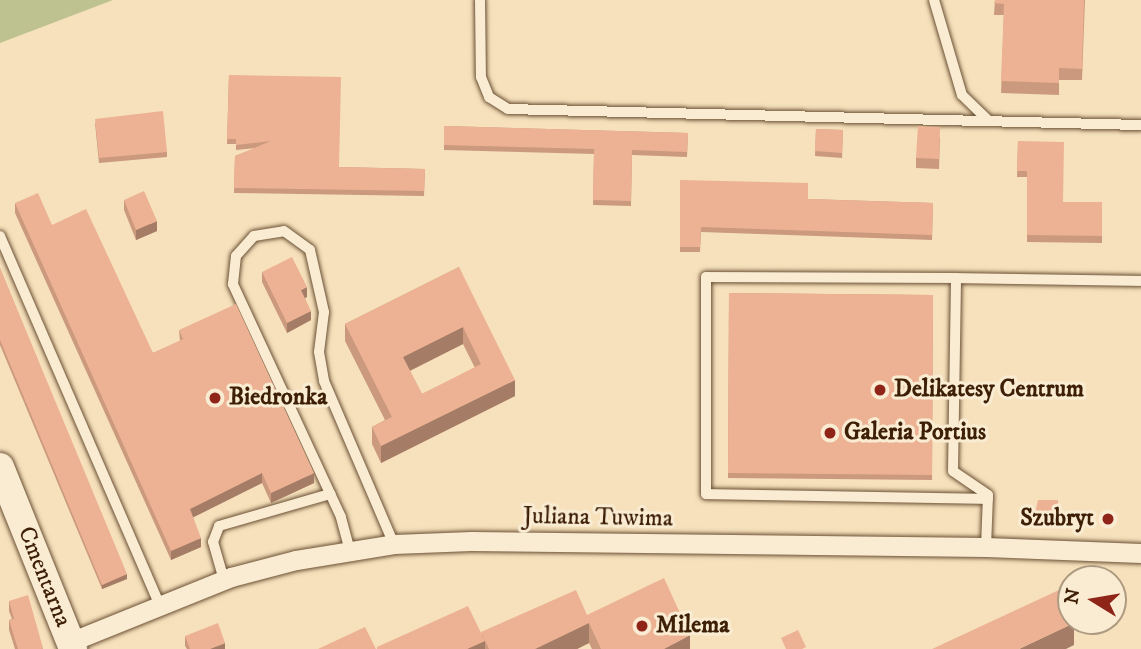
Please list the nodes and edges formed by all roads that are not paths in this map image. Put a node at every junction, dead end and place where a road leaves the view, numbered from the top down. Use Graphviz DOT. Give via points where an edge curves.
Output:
graph roads {
  1 [pos="480,0"];
  2 [pos="934,0"];
  3 [pos="987,119"];
  4 [pos="1141,125"];
  5 [pos="0,236"];
  6 [pos="956,278"];
  7 [pos="1141,281"];
  8 [pos="0,467"];
  9 [pos="330,494"];
  10 [pos="988,499"];
  11 [pos="394,544"];
  12 [pos="986,547"];
  13 [pos="350,551"];
  14 [pos="1141,553"];
  15 [pos="224,580"];
  16 [pos="160,606"];
  17 [pos="71,645"];
  1 -- 3 [label="lane" via="481,77 489,97 508,109 958,122"];
  2 -- 3 [label="lane" via="962,95"];
  3 -- 4 [label="lane"];
  5 -- 16 [label="lane"];
  6 -- 7 [label="lane"];
  6 -- 10 [label="lane" via="953,471"];
  6 -- 10 [label="lane" via="706,277 706,494"];
  8 -- 17 [label="street, Cmentarna"];
  9 -- 11 [label="lane" via="233,284 236,256 254,236 285,231 310,250 324,312 319,352 324,381"];
  9 -- 13 [label="lane"];
  9 -- 15 [label="lane" via="219,526 213,542"];
  10 -- 12 [label="lane"];
  11 -- 12 [label="street, Juliana Tuwima"];
  11 -- 13 [label="street, Juliana Tuwima"];
  12 -- 14 [label="street, Juliana Tuwima"];
  13 -- 15 [label="street, Juliana Tuwima"];
  15 -- 16 [label="street, Juliana Tuwima"];
  16 -- 17 [label="street, Juliana Tuwima"];
}
